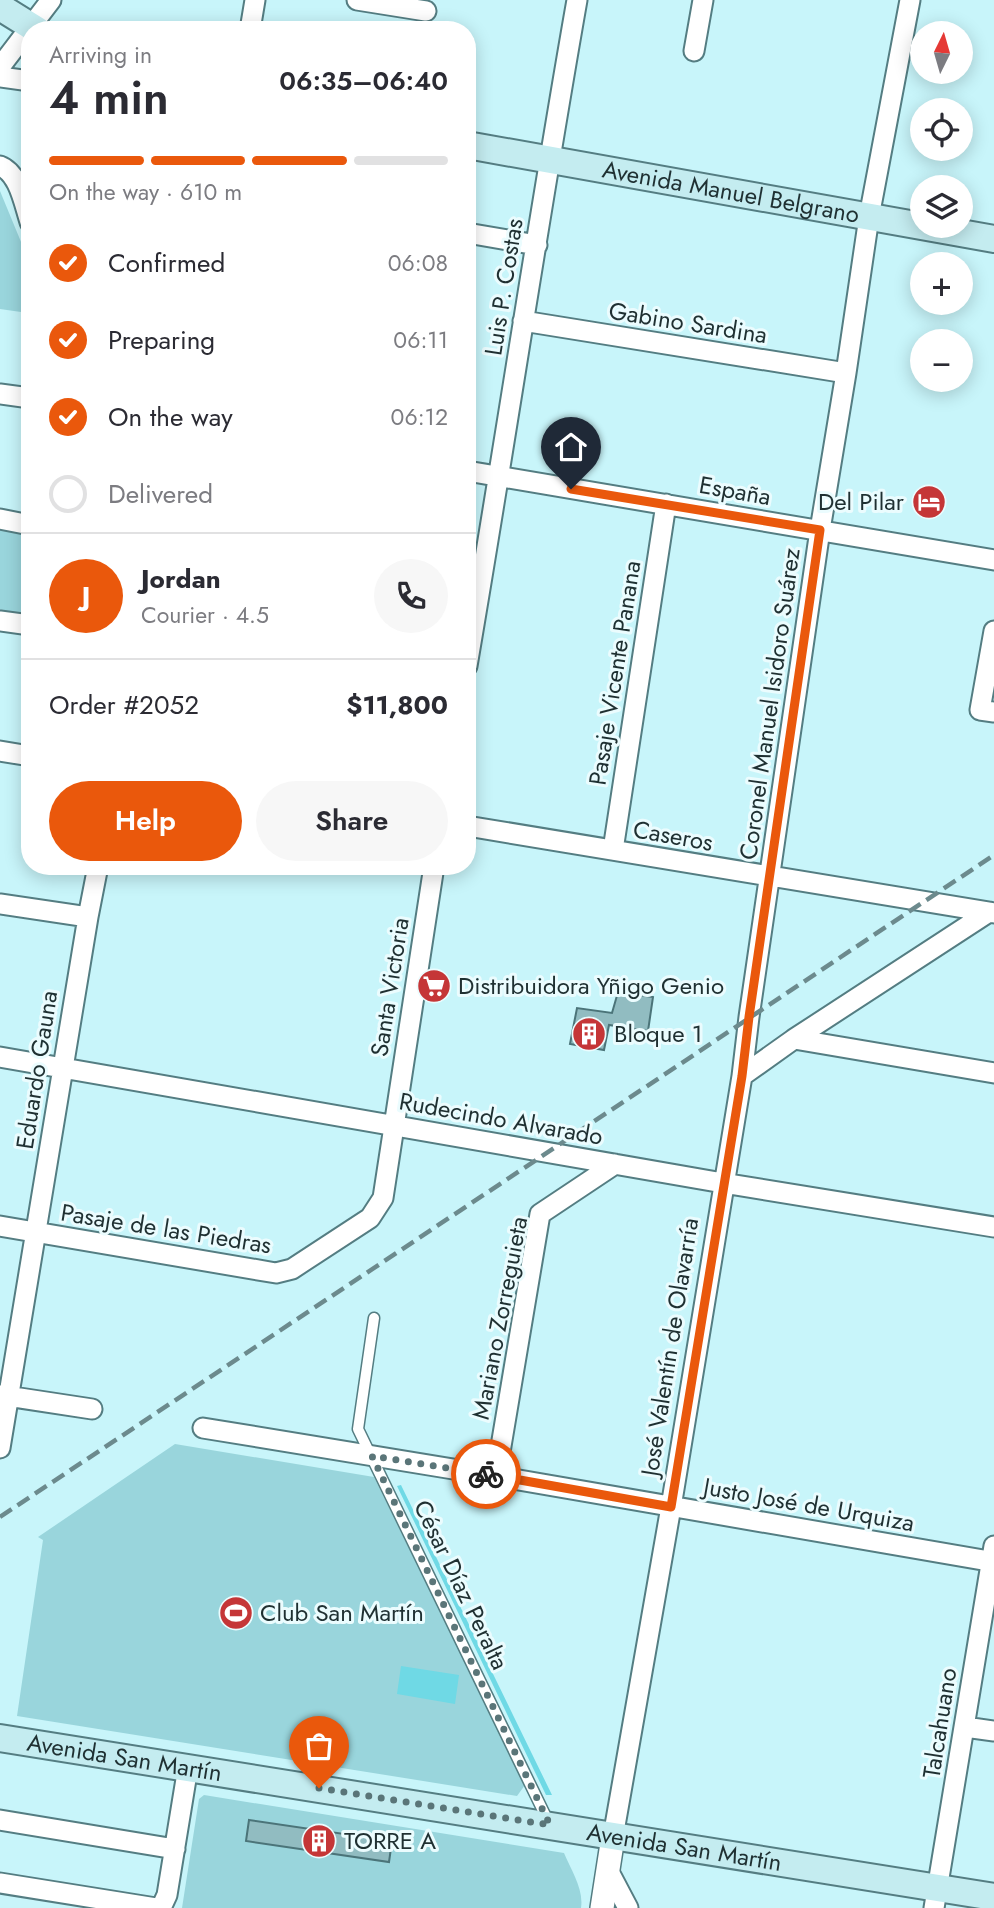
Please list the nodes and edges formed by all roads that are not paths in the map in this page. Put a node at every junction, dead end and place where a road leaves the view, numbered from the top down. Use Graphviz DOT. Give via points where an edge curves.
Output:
graph roads {
  1 [pos="51,0"];
  2 [pos="255,0"];
  3 [pos="357,0"];
  4 [pos="577,0"];
  5 [pos="703,0"];
  6 [pos="910,0"];
  7 [pos="0,7"];
  8 [pos="426,14"];
  9 [pos="23,21"];
  10 [pos="38,21"];
  11 [pos="252,21"];
  12 [pos="21,43"];
  13 [pos="694,51"];
  14 [pos="0,67"];
  15 [pos="0,77"];
  16 [pos="21,80"];
  17 [pos="476,147"];
  18 [pos="548,160"];
  19 [pos="0,166"];
  20 [pos="21,194"];
  21 [pos="869,217"];
  22 [pos="476,235"];
  23 [pos="994,239"];
  24 [pos="537,245"];
  25 [pos="523,321"];
  26 [pos="846,373"];
  27 [pos="0,394"];
  28 [pos="21,397"];
  29 [pos="476,473"];
  30 [pos="499,477"];
  31 [pos="666,504"];
  32 [pos="0,519"];
  33 [pos="21,523"];
  34 [pos="820,530"];
  35 [pos="994,560"];
  36 [pos="476,613"];
  37 [pos="0,621"];
  38 [pos="21,624"];
  39 [pos="994,631"];
  40 [pos="994,712"];
  41 [pos="0,751"];
  42 [pos="21,754"];
  43 [pos="476,827"];
  44 [pos="613,850"];
  45 [pos="96,875"];
  46 [pos="433,875"];
  47 [pos="769,877"];
  48 [pos="0,904"];
  49 [pos="991,913"];
  50 [pos="88,916"];
  51 [pos="794,1039"];
  52 [pos="0,1056"];
  53 [pos="63,1067"];
  54 [pos="994,1073"];
  55 [pos="742,1076"];
  56 [pos="394,1124"];
  57 [pos="615,1164"];
  58 [pos="723,1183"];
  59 [pos="383,1198"];
  60 [pos="0,1226"];
  61 [pos="994,1227"];
  62 [pos="36,1232"];
  63 [pos="374,1318"];
  64 [pos="5,1396"];
  65 [pos="92,1409"];
  66 [pos="202,1428"];
  67 [pos="0,1448"];
  68 [pos="372,1456"];
  69 [pos="496,1476"];
  70 [pos="671,1507"];
  71 [pos="993,1556"];
  72 [pos="965,1727"];
  73 [pos="994,1731"];
  74 [pos="0,1738"];
  75 [pos="188,1767"];
  76 [pos="0,1820"];
  77 [pos="550,1825"];
  78 [pos="613,1836"];
  79 [pos="175,1849"];
  80 [pos="608,1870"];
  81 [pos="0,1883"];
  82 [pos="994,1897"];
  83 [pos="936,1898"];
  84 [pos="159,1908"];
  85 [pos="602,1908"];
  86 [pos="628,1908"];
  1 -- 10 [label="street"];
  2 -- 11 [label="street"];
  3 -- 8 [label="street"];
  4 -- 18 [label="street, Luis P. Costas"];
  5 -- 13 [label="street"];
  6 -- 21 [label="street, Coronel Manuel Isidoro Suárez"];
  7 -- 9 [label="main road"];
  12 -- 14 [label="street"];
  15 -- 16 [label="street"];
  17 -- 18 [label="main road, Avenida Manuel Belgrano"];
  18 -- 21 [label="main road, Avenida Manuel Belgrano"];
  18 -- 24 [label="street, Luis P. Costas"];
  19 -- 20 [label="street" via="8,168"];
  21 -- 23 [label="main road, Avenida Manuel Belgrano"];
  21 -- 26 [label="street, Coronel Manuel Isidoro Suárez"];
  22 -- 24 [label="street"];
  24 -- 25 [label="street, Luis P. Costas"];
  25 -- 26 [label="street, Gabino Sardina"];
  25 -- 30 [label="street, Luis P. Costas"];
  26 -- 34 [label="street, Coronel Manuel Isidoro Suárez"];
  27 -- 28 [label="street"];
  29 -- 30 [label="street, España"];
  30 -- 31 [label="street, España"];
  30 -- 36 [label="street, Luis P. Costas"];
  31 -- 34 [label="street, España"];
  31 -- 44 [label="street, Pasaje Vicente Panana"];
  32 -- 33 [label="street"];
  34 -- 35 [label="street, España"];
  34 -- 47 [label="street, Coronel Manuel Isidoro Suárez"];
  37 -- 38 [label="street"];
  39 -- 40 [label="street" via="980,710"];
  41 -- 42 [label="street"];
  43 -- 44 [label="street, Caseros"];
  44 -- 47 [label="street, Caseros"];
  45 -- 50 [label="street, Eduardo Gauna"];
  46 -- 56 [label="street, Santa Victoria"];
  47 -- 49 [label="street, Caseros"];
  47 -- 55 [label="street, José Valentín de Olavarría"];
  48 -- 50 [label="street"];
  49 -- 51 [label="street"];
  50 -- 53 [label="street, Eduardo Gauna"];
  51 -- 54 [label="street"];
  51 -- 55 [label="street"];
  52 -- 53 [label="street, Rudecindo Alvarado"];
  53 -- 56 [label="street, Rudecindo Alvarado"];
  53 -- 62 [label="street, Eduardo Gauna"];
  55 -- 58 [label="street, José Valentín de Olavarría"];
  56 -- 57 [label="street, Rudecindo Alvarado"];
  56 -- 59 [label="street, Santa Victoria"];
  57 -- 58 [label="street, Rudecindo Alvarado"];
  57 -- 69 [label="street, Mariano Zorreguieta" via="540,1214"];
  58 -- 61 [label="street, Rudecindo Alvarado"];
  58 -- 70 [label="street, José Valentín de Olavarría"];
  59 -- 62 [label="street, Pasaje de las Piedras" via="370,1218 292,1269 276,1273"];
  60 -- 62 [label="street, Pasaje de las Piedras"];
  62 -- 64 [label="street, Eduardo Gauna"];
  63 -- 68 [label="lane, César Díaz Peralta" via="358,1429"];
  64 -- 65 [label="street"];
  64 -- 67 [label="street, Eduardo Gauna"];
  66 -- 68 [label="street, Justo José de Urquiza"];
  68 -- 69 [label="street, Justo José de Urquiza"];
  68 -- 77 [label="lane, César Díaz Peralta"];
  69 -- 70 [label="street, Justo José de Urquiza"];
  70 -- 71 [label="street, Justo José de Urquiza"];
  70 -- 78 [label="street, José Valentín de Olavarría"];
  71 -- 72 [label="street, Talcahuano"];
  72 -- 73 [label="street"];
  72 -- 83 [label="street, Talcahuano"];
  74 -- 75 [label="main road, Avenida San Martín"];
  75 -- 77 [label="main road, Avenida San Martín"];
  75 -- 79 [label="street"];
  76 -- 79 [label="street"];
  77 -- 78 [label="main road, Avenida San Martín"];
  78 -- 80 [label="street, José Valentín de Olavarría"];
  78 -- 83 [label="main road, Avenida San Martín"];
  79 -- 84 [label="street" via="167,1895"];
  80 -- 85 [label="street, José Valentín de Olavarría"];
  80 -- 86 [label="street"];
  81 -- 84 [label="street"];
  82 -- 83 [label="main road, Avenida San Martín"];
}
